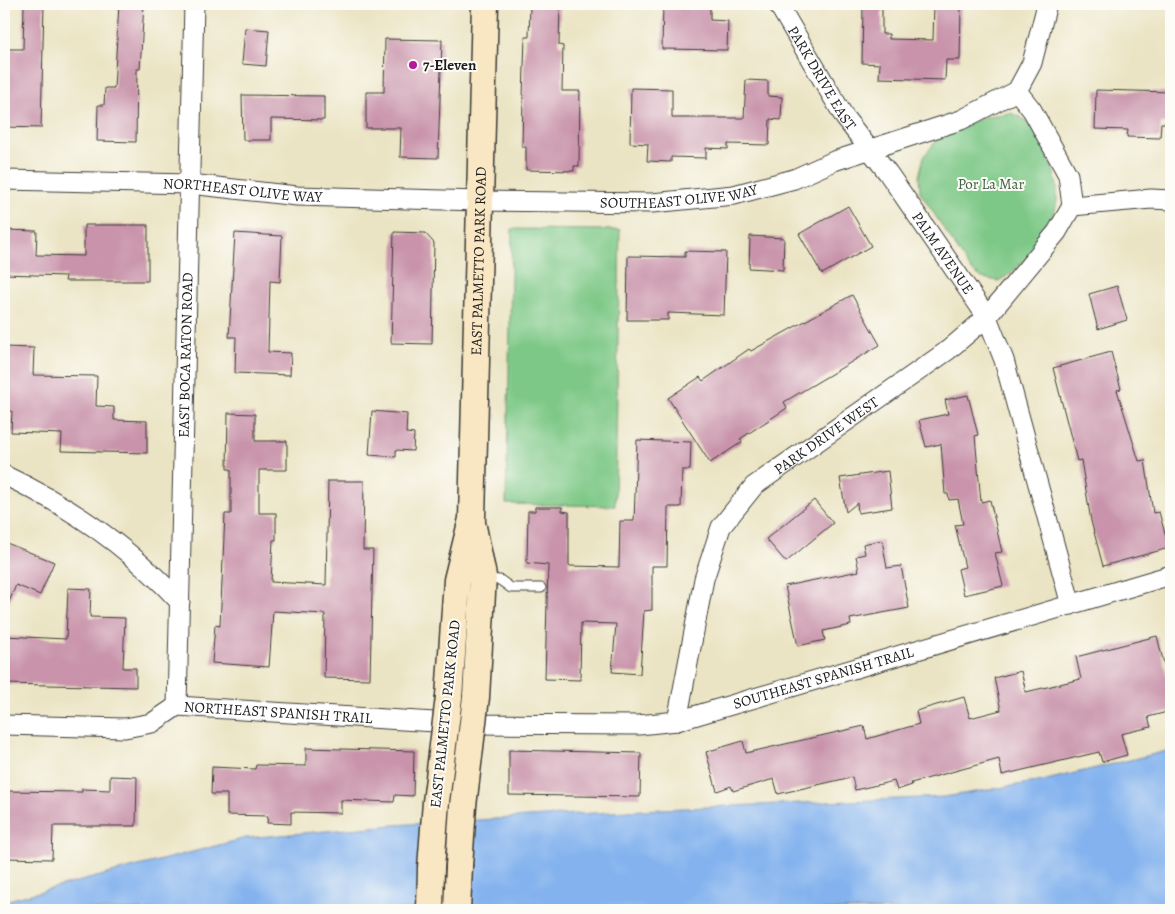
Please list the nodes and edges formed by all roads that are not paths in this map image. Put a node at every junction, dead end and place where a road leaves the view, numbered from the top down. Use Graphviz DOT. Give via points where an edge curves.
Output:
graph roads {
  1 [pos="194,4"];
  2 [pos="485,4"];
  3 [pos="778,4"];
  4 [pos="1047,4"];
  5 [pos="1017,91"];
  6 [pos="870,149"];
  7 [pos="4,180"];
  8 [pos="190,184"];
  9 [pos="480,200"];
  10 [pos="1171,200"];
  11 [pos="1072,206"];
  12 [pos="987,317"];
  13 [pos="4,475"];
  14 [pos="472,519"];
  15 [pos="1171,575"];
  16 [pos="483,579"];
  17 [pos="541,588"];
  18 [pos="180,602"];
  19 [pos="1071,605"];
  20 [pos="177,706"];
  21 [pos="677,721"];
  22 [pos="467,724"];
  23 [pos="4,725"];
  24 [pos="430,910"];
  25 [pos="458,910"];
  1 -- 8 [label="street, EAST BOCA RATON ROAD"];
  2 -- 9 [label="main road, EAST PALMETTO PARK ROAD"];
  3 -- 6 [label="street, PARK DRIVE EAST" via="845,118"];
  4 -- 5 [label="street" via="1032,63"];
  5 -- 6 [label="street" via="961,120"];
  5 -- 11 [label="street" via="1032,110 1068,175"];
  6 -- 9 [label="street, SOUTHEAST OLIVE WAY" via="765,188 699,200 652,203"];
  6 -- 12 [label="street, PALM AVENUE"];
  7 -- 8 [label="street, NORTHEAST OLIVE WAY"];
  8 -- 9 [label="street, NORTHEAST OLIVE WAY" via="296,196"];
  8 -- 18 [label="street, EAST BOCA RATON ROAD"];
  9 -- 14 [label="main road, EAST PALMETTO PARK ROAD"];
  10 -- 11 [label="street"];
  11 -- 12 [label="street, PARK DRIVE WEST" via="1052,240"];
  12 -- 19 [label="street, PALM AVENUE" via="1004,360"];
  12 -- 21 [label="street, PARK DRIVE WEST" via="947,350 754,486 721,527 704,579"];
  13 -- 18 [label="street" via="43,493 84,518 123,547"];
  14 -- 16 [label="main road, EAST PALMETTO PARK ROAD"];
  14 -- 24 [label="main road, EAST PALMETTO PARK ROAD, bridge" via="457,580 449,697 432,836"];
  15 -- 19 [label="street, SOUTHEAST SPANISH TRAIL"];
  16 -- 17 [label="lane" via="500,580 511,588"];
  16 -- 25 [label="main road, EAST PALMETTO PARK ROAD, bridge" via="476,697 460,834"];
  18 -- 20 [label="street, EAST BOCA RATON ROAD"];
  19 -- 21 [label="street, SOUTHEAST SPANISH TRAIL"];
  20 -- 22 [label="street, NORTHEAST SPANISH TRAIL"];
  20 -- 23 [label="street, NORTHEAST SPANISH TRAIL" via="152,723 126,728"];
  21 -- 22 [label="street, SOUTHEAST SPANISH TRAIL" via="639,725"];
}
